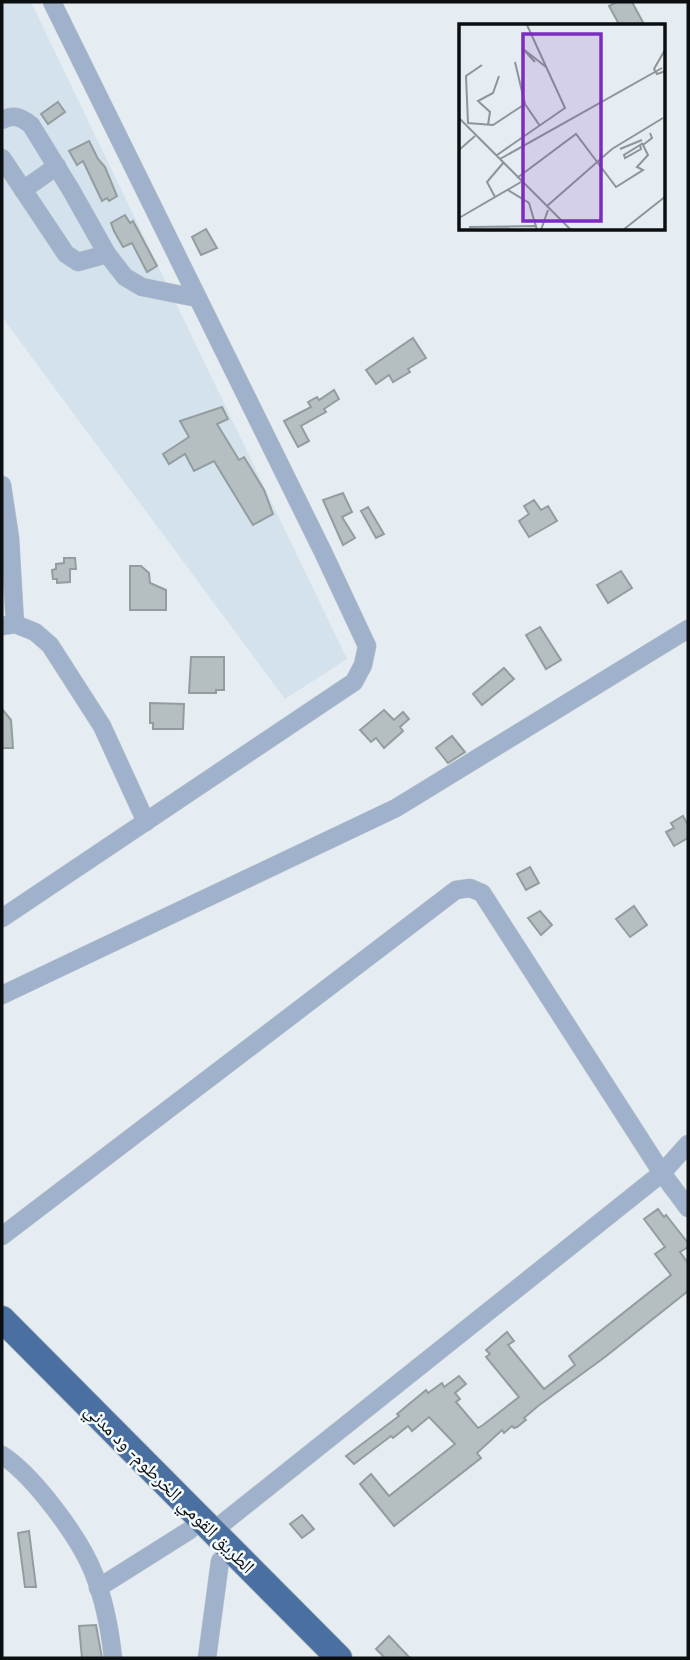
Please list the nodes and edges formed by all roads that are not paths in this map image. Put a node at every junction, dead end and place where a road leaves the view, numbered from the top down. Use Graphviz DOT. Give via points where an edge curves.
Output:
graph roads {
  1 [pos="51,2"];
  2 [pos="2,120"];
  3 [pos="2,158"];
  4 [pos="57,166"];
  5 [pos="23,190"];
  6 [pos="107,254"];
  7 [pos="197,298"];
  8 [pos="2,485"];
  9 [pos="9,625"];
  10 [pos="688,629"];
  11 [pos="146,822"];
  12 [pos="2,918"];
  13 [pos="2,995"];
  14 [pos="688,1144"];
  15 [pos="662,1173"];
  16 [pos="688,1208"];
  17 [pos="2,1236"];
  18 [pos="2,1319"];
  19 [pos="2,1341"];
  20 [pos="2,1455"];
  21 [pos="202,1531"];
  22 [pos="220,1561"];
  23 [pos="98,1588"];
  24 [pos="113,1658"];
  25 [pos="207,1658"];
  26 [pos="319,1658"];
  27 [pos="338,1658"];
  1 -- 7 [label="street"];
  2 -- 4 [label="street" via="15,116 31,125"];
  3 -- 5 [label="street"];
  4 -- 5 [label="street"];
  4 -- 6 [label="street"];
  5 -- 6 [label="street" via="74,261"];
  6 -- 7 [label="street" via="125,277 142,287"];
  7 -- 11 [label="street" via="367,646 354,682"];
  8 -- 9 [label="street" via="10,538"];
  9 -- 11 [label="street" via="35,632 50,645 102,726"];
  10 -- 13 [label="street" via="396,808"];
  11 -- 12 [label="street"];
  14 -- 15 [label="street"];
  15 -- 16 [label="street"];
  15 -- 17 [label="street" via="482,893 470,888 456,890"];
  15 -- 21 [label="street"];
  18 -- 21 [label="highway, الطريق القومي الخرطوم - ود مدني"];
  19 -- 21 [label="highway, الطريق القومي الخرطوم - ود مدني"];
  20 -- 23 [label="street" via="32,1480 53,1507 93,1571"];
  21 -- 22 [label="highway, الطريق القومي الخرطوم - ود مدني"];
  21 -- 23 [label="street"];
  21 -- 27 [label="highway, الطريق القومي الخرطوم - ود مدني"];
  22 -- 25 [label="street"];
  22 -- 26 [label="highway, الطريق القومي الخرطوم - ود مدني"];
  23 -- 24 [label="street"];
}
